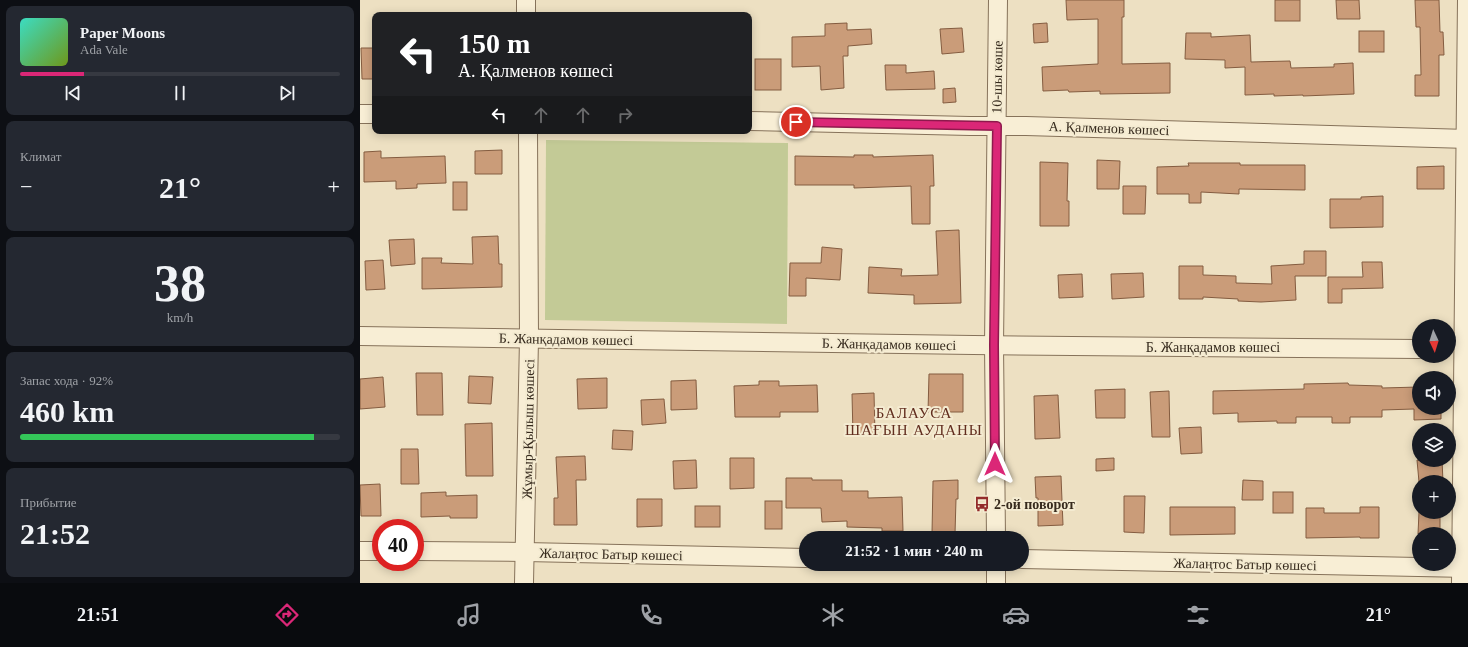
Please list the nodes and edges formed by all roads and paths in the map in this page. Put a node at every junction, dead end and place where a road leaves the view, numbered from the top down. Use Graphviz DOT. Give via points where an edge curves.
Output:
graph roads {
  1 [pos="526,0"];
  2 [pos="998,0"];
  3 [pos="1467,0"];
  4 [pos="526,12"];
  5 [pos="360,114"];
  6 [pos="372,114"];
  7 [pos="752,121"];
  8 [pos="997,126"];
  9 [pos="528,134"];
  10 [pos="1467,139"];
  11 [pos="360,336"];
  12 [pos="529,339"];
  13 [pos="994,345"];
  14 [pos="1412,349"];
  15 [pos="1460,349"];
  16 [pos="996,531"];
  17 [pos="360,550"];
  18 [pos="372,551"];
  19 [pos="424,551"];
  20 [pos="525,552"];
  21 [pos="799,558"];
  22 [pos="1029,559"];
  23 [pos="996,571"];
  24 [pos="1463,573"];
  25 [pos="524,583"];
  26 [pos="996,583"];
  1 -- 4 [label="street"];
  2 -- 8 [label="street, 10-шы көше"];
  3 -- 10 [label="street"];
  5 -- 6 [label="street"];
  7 -- 8 [label="street, А. Қалменов көшесі"];
  8 -- 10 [label="street, А. Қалменов көшесі"];
  8 -- 13 [label="street, 10-шы көше"];
  9 -- 12 [label="street, Жұмыр-Қылыш көшесі"];
  10 -- 15 [label="street"];
  11 -- 12 [label="street, Б. Жанқадамов көшесі"];
  12 -- 13 [label="street, Б. Жанқадамов көшесі"];
  12 -- 20 [label="street, Жұмыр-Қылыш көшесі"];
  13 -- 14 [label="street, Б. Жанқадамов көшесі"];
  13 -- 16 [label="street, 10-шы көше"];
  15 -- 24 [label="street"];
  17 -- 18 [label="street"];
  19 -- 20 [label="street, Жалаңтос Батыр көшесі"];
  20 -- 21 [label="street, Жалаңтос Батыр көшесі"];
  20 -- 25 [label="street, Жұмыр-Қылыш көшесі"];
  22 -- 24 [label="street, Жалаңтос Батыр көшесі"];
  23 -- 26 [label="street"];
}
